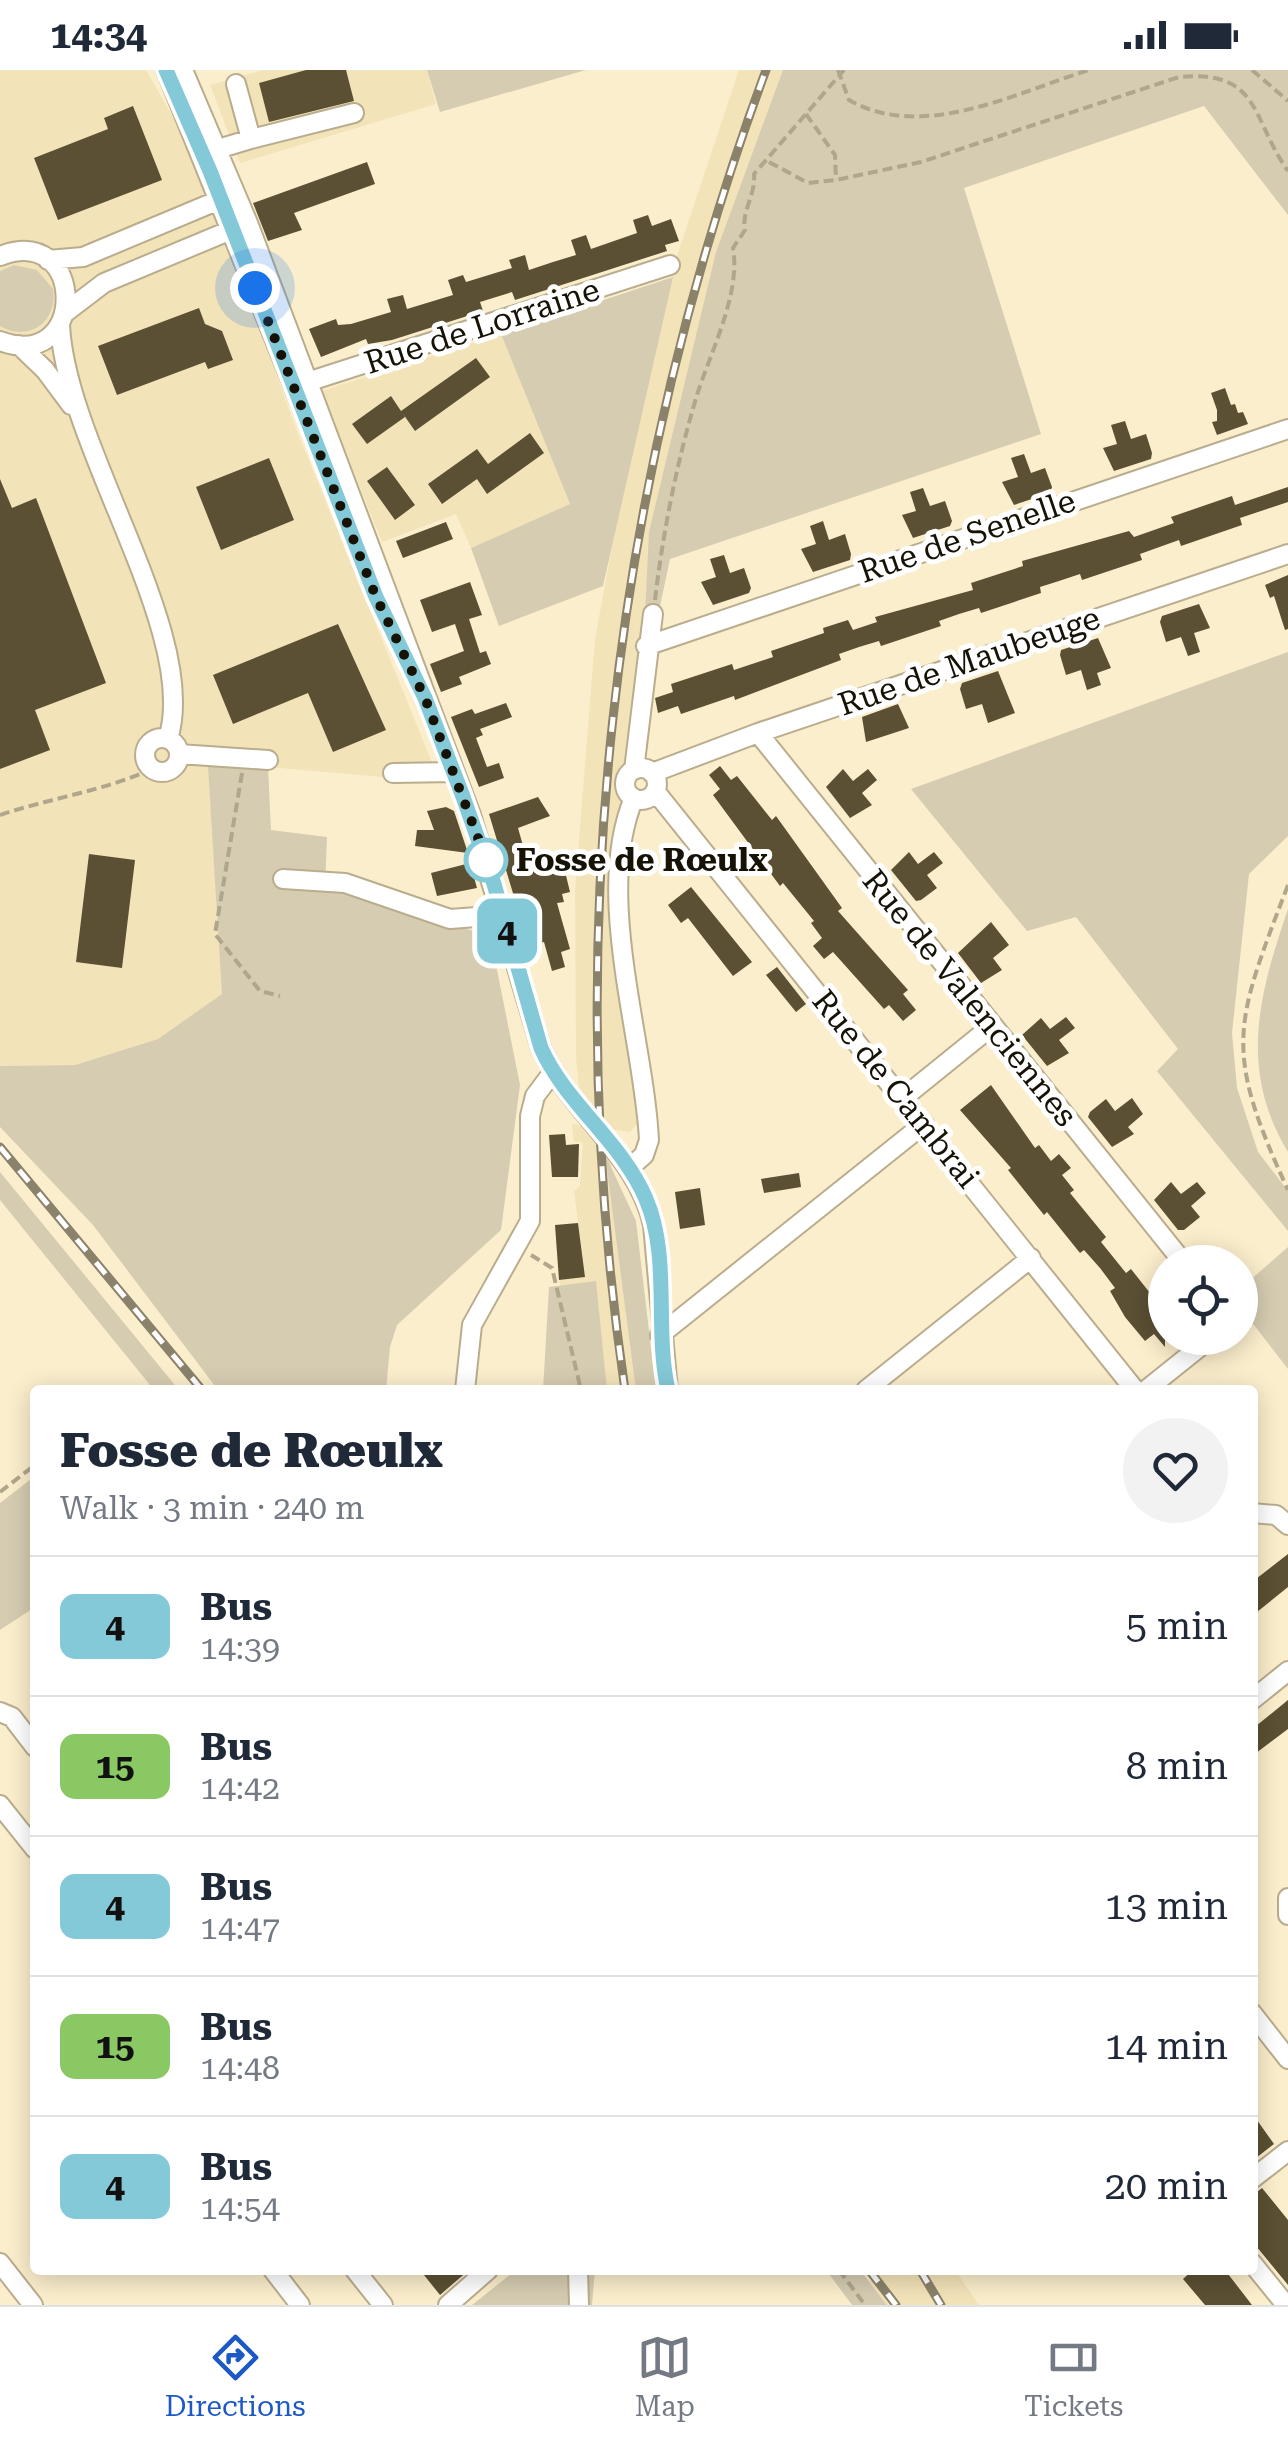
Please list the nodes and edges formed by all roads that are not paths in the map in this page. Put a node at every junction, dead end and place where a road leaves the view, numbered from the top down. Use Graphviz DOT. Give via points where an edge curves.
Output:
graph roads {
  1 [pos="166,70"];
  2 [pos="183,70"];
  3 [pos="236,84"];
  4 [pos="354,113"];
  5 [pos="251,138"];
  6 [pos="210,151"];
  7 [pos="228,196"];
  8 [pos="240,226"];
  9 [pos="5,250"];
  10 [pos="48,260"];
  11 [pos="670,265"];
  12 [pos="63,318"];
  13 [pos="9,343"];
  14 [pos="300,384"];
  15 [pos="78,418"];
  16 [pos="1288,429"];
  17 [pos="1288,554"];
  18 [pos="653,614"];
  19 [pos="646,646"];
  20 [pos="758,732"];
  21 [pos="173,747"];
  22 [pos="268,760"];
  23 [pos="454,772"];
  24 [pos="393,773"];
  25 [pos="647,778"];
  26 [pos="634,798"];
  27 [pos="283,879"];
  28 [pos="502,915"];
  29 [pos="992,1026"];
  30 [pos="552,1072"];
  31 [pos="904,1098"];
  32 [pos="924,1124"];
  33 [pos="628,1169"];
  34 [pos="1168,1245"];
  35 [pos="1032,1258"];
  36 [pos="660,1335"];
  37 [pos="1190,1355"];
  38 [pos="466,1385"];
  39 [pos="667,1385"];
  40 [pos="872,1385"];
  41 [pos="1131,1385"];
  42 [pos="1152,1385"];
  43 [pos="1258,1514"];
  44 [pos="1288,1525"];
  45 [pos="1288,1671"];
  46 [pos="1258,1695"];
  47 [pos="0,1712"];
  48 [pos="30,1740"];
  49 [pos="1,1808"];
  50 [pos="30,1843"];
  51 [pos="1288,1898"];
  52 [pos="1288,1915"];
  53 [pos="1258,2022"];
  54 [pos="1288,2059"];
  55 [pos="1288,2151"];
  56 [pos="1258,2174"];
  57 [pos="0,2263"];
  58 [pos="1258,2270"];
  59 [pos="277,2275"];
  60 [pos="359,2275"];
  61 [pos="482,2275"];
  62 [pos="578,2275"];
  63 [pos="32,2305"];
  64 [pos="300,2305"];
  65 [pos="382,2305"];
  66 [pos="448,2305"];
  67 [pos="579,2305"];
  68 [pos="1286,2305"];
  1 -- 6 [label="street"];
  2 -- 6 [label="street"];
  3 -- 5 [label="street"];
  4 -- 5 [label="street"];
  5 -- 6 [label="street"];
  6 -- 7 [label="street"];
  7 -- 8 [label="street"];
  7 -- 10 [label="street" via="83,258"];
  8 -- 12 [label="street" via="104,282"];
  8 -- 14 [label="street"];
  9 -- 10 [label="street"];
  10 -- 12 [label="street" via="64,280"];
  11 -- 14 [label="street, Rue de Lorraine"];
  12 -- 13 [label="street" via="42,340"];
  12 -- 15 [label="street" via="64,363"];
  13 -- 15 [label="street" via="45,370"];
  14 -- 23 [label="street"];
  15 -- 21 [label="street" via="162,635 174,693"];
  16 -- 19 [label="street, Rue de Senelle"];
  17 -- 20 [label="street, Rue de Maubeuge"];
  18 -- 19 [label="street"];
  19 -- 25 [label="street"];
  20 -- 25 [label="street, Rue de Maubeuge"];
  20 -- 29 [label="street, Rue de Valenciennes"];
  21 -- 21 [label="street" via="152,740 145,760 167,771"];
  21 -- 22 [label="street"];
  23 -- 24 [label="street"];
  23 -- 28 [label="street"];
  25 -- 26 [label="street, Rue de Maubeuge" via="646,799"];
  25 -- 26 [label="street" via="625,784"];
  25 -- 31 [label="street, Rue de Cambrai"];
  26 -- 33 [label="street" via="626,823 621,908 649,1140"];
  27 -- 28 [label="street" via="345,882 450,919"];
  28 -- 30 [label="street"];
  29 -- 31 [label="street"];
  29 -- 34 [label="street, Rue de Valenciennes"];
  30 -- 33 [label="street"];
  30 -- 38 [label="street" via="532,1105 532,1210 472,1325"];
  31 -- 32 [label="street, Rue de Cambrai"];
  32 -- 35 [label="street, Rue de Cambrai"];
  32 -- 36 [label="street"];
  33 -- 36 [label="street" via="653,1226"];
  35 -- 40 [label="street"];
  35 -- 41 [label="street, Rue de Cambrai"];
  36 -- 39 [label="street"];
  37 -- 42 [label="street"];
  43 -- 44 [label="street"];
  45 -- 46 [label="street"];
  47 -- 48 [label="street"];
  49 -- 50 [label="street"];
  51 -- 52 [label="street"];
  53 -- 54 [label="street"];
  55 -- 56 [label="street"];
  57 -- 63 [label="street"];
  58 -- 68 [label="street"];
  59 -- 64 [label="street"];
  60 -- 65 [label="street"];
  61 -- 66 [label="street"];
  62 -- 67 [label="street"];
}
